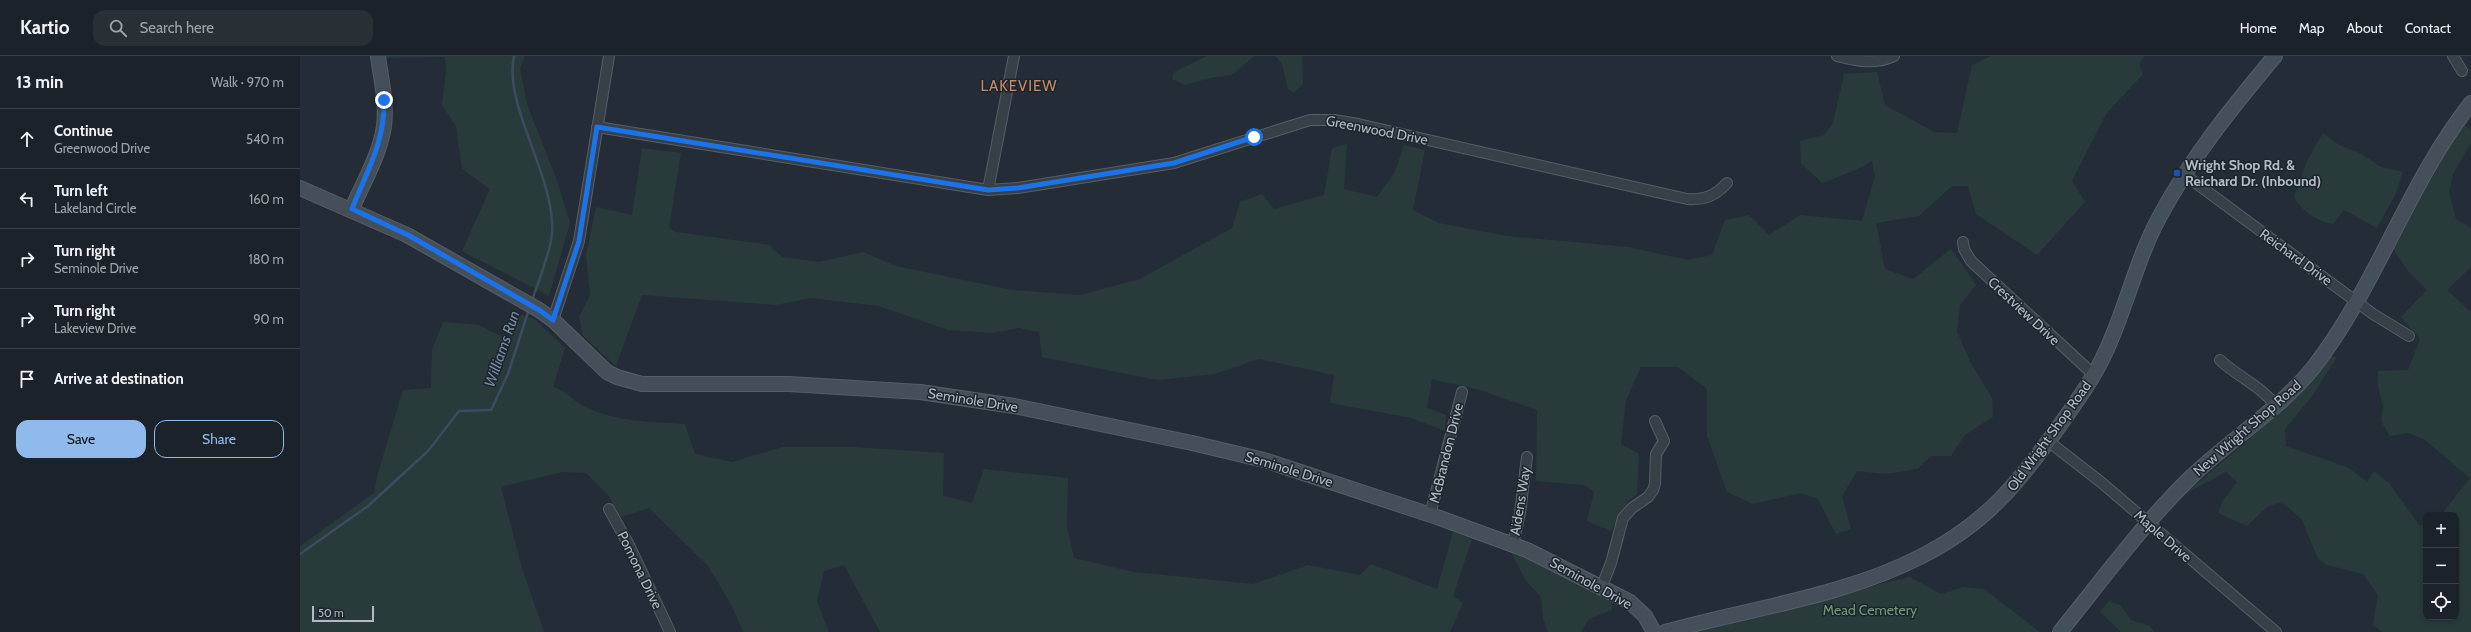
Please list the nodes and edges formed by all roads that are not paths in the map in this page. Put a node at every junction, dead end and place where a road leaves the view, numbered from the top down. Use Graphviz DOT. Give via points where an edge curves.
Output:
graph roads {
  1 [pos="378,56"];
  2 [pos="610,56"];
  3 [pos="1014,56"];
  4 [pos="1837,56"];
  5 [pos="1894,56"];
  6 [pos="2275,56"];
  7 [pos="2453,56"];
  8 [pos="2462,71"];
  9 [pos="2471,103"];
  10 [pos="597,127"];
  11 [pos="2185,175"];
  12 [pos="1727,183"];
  13 [pos="300,188"];
  14 [pos="988,190"];
  15 [pos="352,209"];
  16 [pos="1963,242"];
  17 [pos="2356,300"];
  18 [pos="553,320"];
  19 [pos="2409,336"];
  20 [pos="2220,360"];
  21 [pos="2094,375"];
  22 [pos="1462,392"];
  23 [pos="2276,406"];
  24 [pos="1655,421"];
  25 [pos="2048,441"];
  26 [pos="1527,457"];
  27 [pos="609,509"];
  28 [pos="1430,515"];
  29 [pos="2149,524"];
  30 [pos="1513,544"];
  31 [pos="1602,586"];
  32 [pos="670,632"];
  33 [pos="1654,632"];
  34 [pos="1665,632"];
  35 [pos="2060,632"];
  36 [pos="2276,632"];
  1 -- 15 [label="street" via="384,100 384,127 381,141"];
  2 -- 10 [label="street"];
  3 -- 14 [label="street"];
  4 -- 5 [label="street" via="1867,62 1877,62"];
  6 -- 11 [label="street, Old Wright Shop Road" via="2215,131"];
  7 -- 8 [label="street"];
  9 -- 17 [label="street, New Wright Shop Road" via="2437,149"];
  10 -- 14 [label="street, Greenwood Drive"];
  10 -- 18 [label="street" via="579,241"];
  11 -- 17 [label="street, Reichard Drive"];
  11 -- 21 [label="street, Old Wright Shop Road" via="2147,240 2110,343"];
  12 -- 14 [label="street, Greenwood Drive" via="1714,196 1707,199 1687,199 1358,124 1322,119 1310,120 1174,163 1018,188"];
  13 -- 15 [label="street, Seminole Drive"];
  15 -- 18 [label="street, Seminole Drive" via="408,235"];
  16 -- 21 [label="street, Crestview Drive" via="1964,250 1971,261"];
  17 -- 19 [label="street, Reichard Drive"];
  17 -- 23 [label="street, New Wright Shop Road" via="2312,368"];
  18 -- 28 [label="street, Seminole Drive" via="596,363 607,372 627,381 659,386 750,384 864,388 966,398 1236,453"];
  20 -- 23 [label="street" via="2232,372 2267,393"];
  21 -- 25 [label="street, Old Wright Shop Road"];
  22 -- 28 [label="street, McBrandon Drive"];
  23 -- 29 [label="street, New Wright Shop Road" via="2189,479"];
  24 -- 31 [label="street" via="1664,442 1655,460 1655,484 1648,497 1623,518"];
  25 -- 29 [label="street, Maple Drive"];
  25 -- 34 [label="street, Old Wright Shop Road" via="2019,480 1986,515 1924,556 1849,585"];
  26 -- 30 [label="street, Aidens Way"];
  27 -- 32 [label="street, Pomona Drive"];
  28 -- 30 [label="street, Seminole Drive"];
  29 -- 35 [label="street, New Wright Shop Road"];
  29 -- 36 [label="street, Maple Drive"];
  30 -- 31 [label="street, Seminole Drive"];
  31 -- 33 [label="street, Seminole Drive" via="1639,609"];
}
